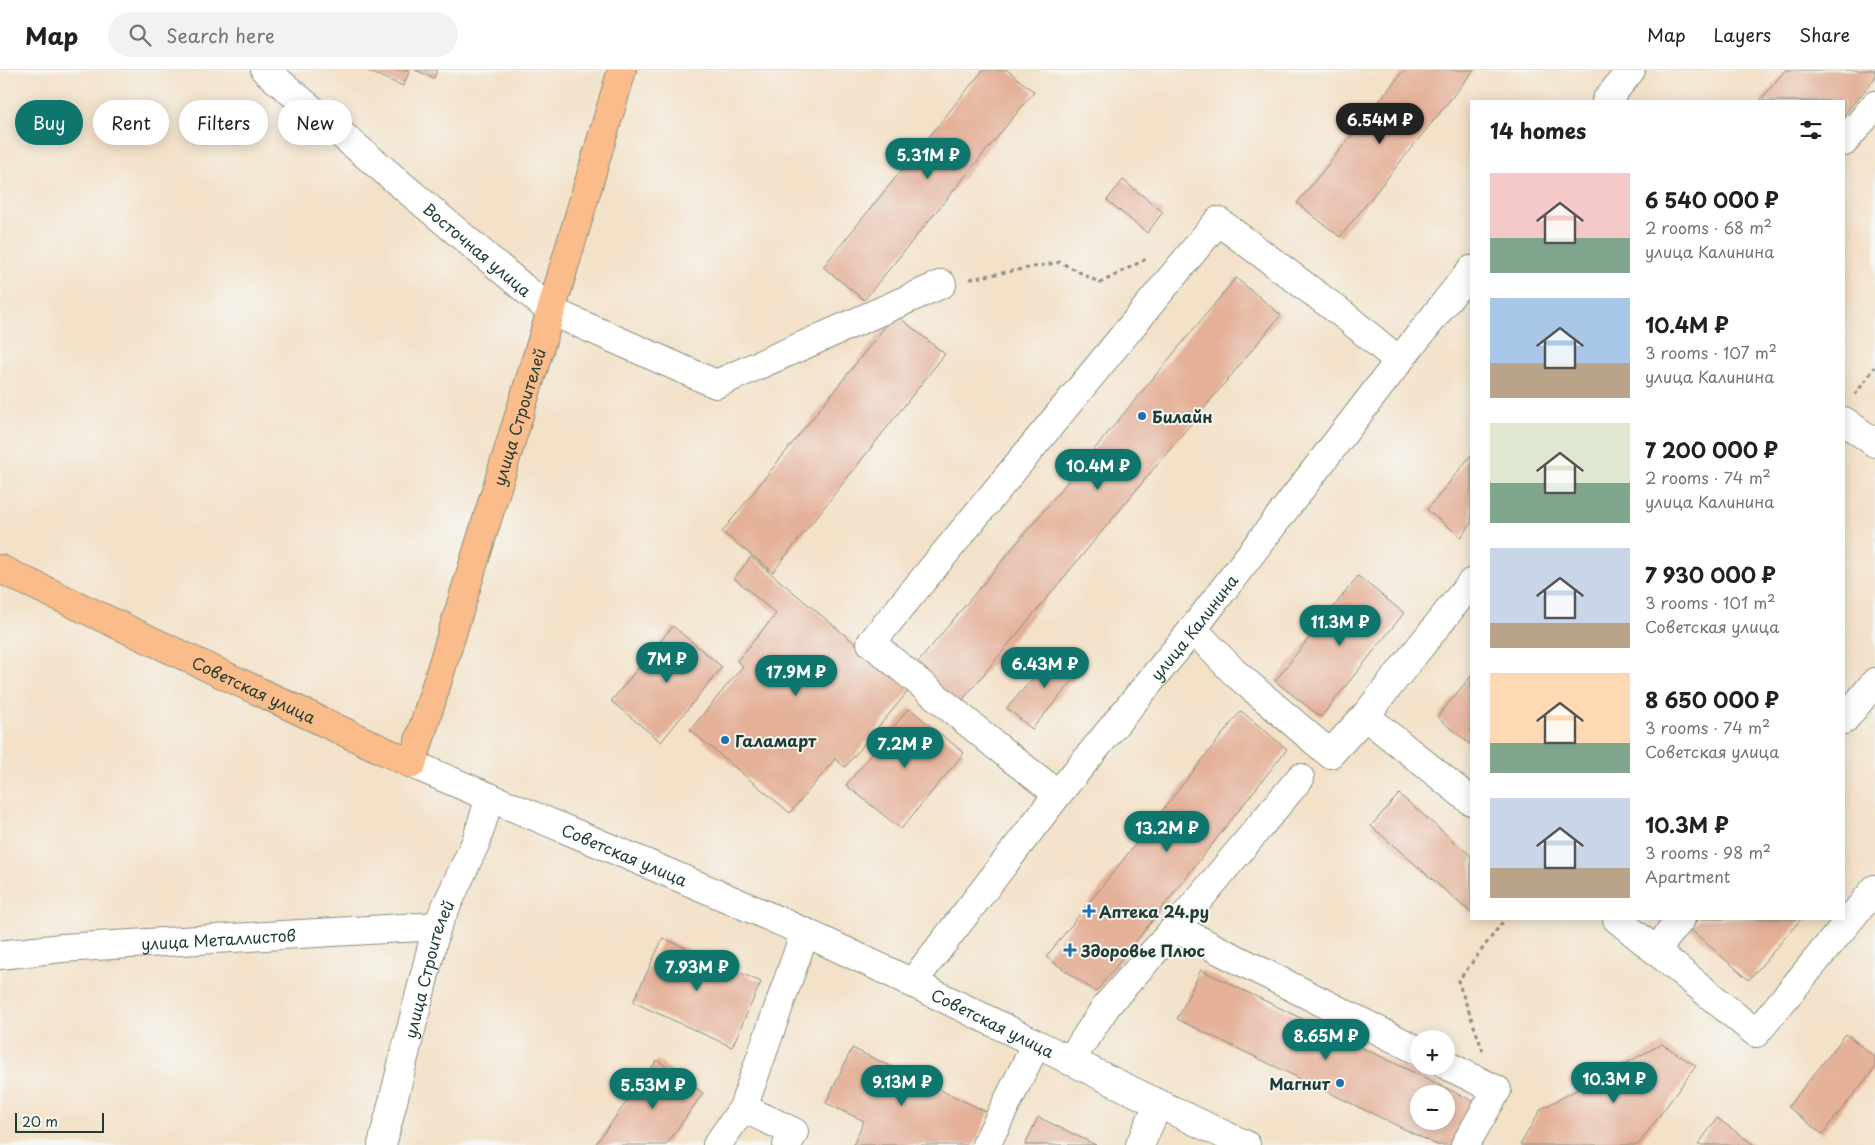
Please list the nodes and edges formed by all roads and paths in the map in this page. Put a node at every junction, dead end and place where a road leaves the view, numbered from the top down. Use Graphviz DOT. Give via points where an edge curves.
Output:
graph roads {
  1 [pos="264,70"];
  2 [pos="622,70"];
  3 [pos="1631,70"];
  4 [pos="1607,100"];
  5 [pos="1875,105"];
  6 [pos="1845,141"];
  7 [pos="1151,257"];
  8 [pos="1470,271"];
  9 [pos="942,284"];
  10 [pos="551,311"];
  11 [pos="1399,361"];
  12 [pos="1875,367"];
  13 [pos="1854,395"];
  14 [pos="1845,422"];
  15 [pos="1875,442"];
  16 [pos="0,569"];
  17 [pos="1470,583"];
  18 [pos="1193,629"];
  19 [pos="1875,682"];
  20 [pos="1366,716"];
  21 [pos="1845,719"];
  22 [pos="412,764"];
  23 [pos="1300,778"];
  24 [pos="1058,794"];
  25 [pos="490,798"];
  26 [pos="1470,800"];
  27 [pos="1875,889"];
  28 [pos="1504,920"];
  29 [pos="1618,920"];
  30 [pos="1680,920"];
  31 [pos="437,926"];
  32 [pos="1175,928"];
  33 [pos="804,932"];
  34 [pos="1656,950"];
  35 [pos="0,955"];
  36 [pos="912,983"];
  37 [pos="1036,1044"];
  38 [pos="1410,1046"];
  39 [pos="1070,1062"];
  40 [pos="1455,1069"];
  41 [pos="1497,1090"];
  42 [pos="1158,1104"];
  43 [pos="743,1108"];
  44 [pos="382,1145"];
  45 [pos="717,1145"];
  46 [pos="787,1145"];
  47 [pos="986,1145"];
  48 [pos="1140,1145"];
  49 [pos="1246,1145"];
  50 [pos="1465,1145"];
  1 -- 10 [label="street, Восточная улица"];
  2 -- 10 [label="main road, улица Строителей"];
  3 -- 4 [label="street"];
  5 -- 6 [label="street"];
  7 -- 9 [label="path" via="1100,283 1060,262"];
  8 -- 11 [label="street, улица Калинина"];
  9 -- 10 [label="street, Восточная улица" via="716,384"];
  10 -- 22 [label="main road, улица Строителей"];
  11 -- 18 [label="street, улица Калинина"];
  11 -- 24 [label="street" via="1345,316 1218,221 871,643"];
  12 -- 13 [label="path"];
  14 -- 15 [label="street"];
  16 -- 22 [label="main road, Советская улица"];
  17 -- 20 [label="street"];
  18 -- 20 [label="street" via="1235,673 1330,754"];
  18 -- 24 [label="street, улица Калинина"];
  19 -- 21 [label="street"];
  20 -- 26 [label="street"];
  22 -- 25 [label="street, Советская улица"];
  23 -- 32 [label="street"];
  24 -- 36 [label="street, улица Калинина"];
  25 -- 31 [label="street, улица Строителей" via="476,842"];
  25 -- 33 [label="street, Советская улица"];
  27 -- 34 [label="street" via="1756,1033"];
  28 -- 41 [label="path" via="1458,981"];
  29 -- 34 [label="street"];
  30 -- 34 [label="street"];
  31 -- 35 [label="street, улица Металлистов" via="62,948"];
  31 -- 44 [label="street, улица Строителей"];
  32 -- 38 [label="street"];
  32 -- 39 [label="street" via="1107,1005"];
  33 -- 36 [label="street, Советская улица"];
  33 -- 43 [label="street"];
  36 -- 37 [label="street, Советская улица"];
  37 -- 39 [label="street, Советская улица"];
  37 -- 47 [label="street"];
  39 -- 42 [label="street, Советская улица"];
  40 -- 41 [label="street"];
  41 -- 50 [label="street"];
  42 -- 48 [label="street"];
  42 -- 49 [label="street, Советская улица"];
  43 -- 45 [label="street"];
  43 -- 46 [label="street" via="794,1132"];
}
